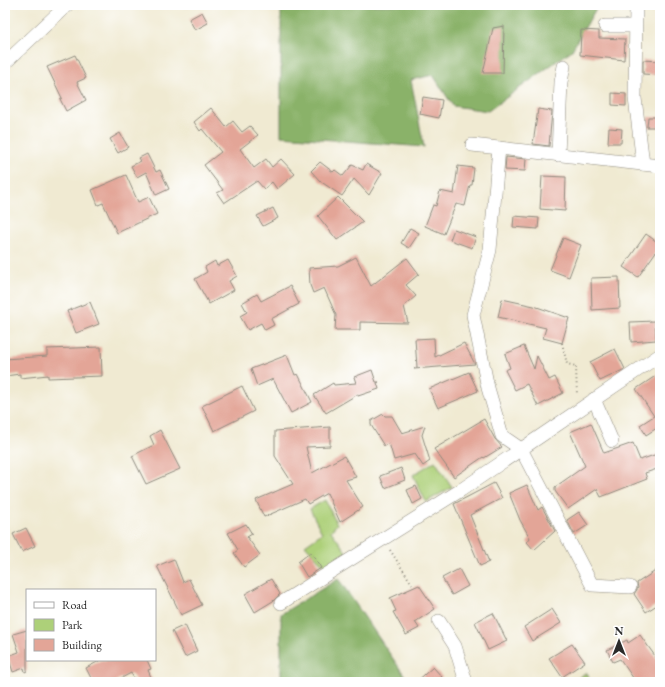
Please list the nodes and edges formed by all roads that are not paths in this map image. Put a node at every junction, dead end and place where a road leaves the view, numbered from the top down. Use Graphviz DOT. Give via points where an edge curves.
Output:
graph roads {
  1 [pos="67,5"];
  2 [pos="636,5"];
  3 [pos="605,26"];
  4 [pos="635,26"];
  5 [pos="5,63"];
  6 [pos="564,66"];
  7 [pos="472,146"];
  8 [pos="499,148"];
  9 [pos="558,155"];
  10 [pos="643,164"];
  11 [pos="660,166"];
  12 [pos="660,355"];
  13 [pos="594,400"];
  14 [pos="612,441"];
  15 [pos="521,449"];
  16 [pos="630,587"];
  17 [pos="281,603"];
  18 [pos="439,621"];
  19 [pos="466,682"];
  1 -- 5 [label="street"];
  2 -- 4 [label="street"];
  3 -- 4 [label="street"];
  4 -- 10 [label="street" via="634,98"];
  6 -- 9 [label="street"];
  7 -- 8 [label="street"];
  8 -- 9 [label="street"];
  8 -- 15 [label="street" via="490,250 473,315 488,388 502,436"];
  9 -- 10 [label="street"];
  10 -- 11 [label="street"];
  12 -- 13 [label="street"];
  13 -- 14 [label="street"];
  13 -- 15 [label="street"];
  15 -- 16 [label="street" via="592,585"];
  15 -- 17 [label="street" via="461,490"];
  18 -- 19 [label="street" via="455,646"];
}
